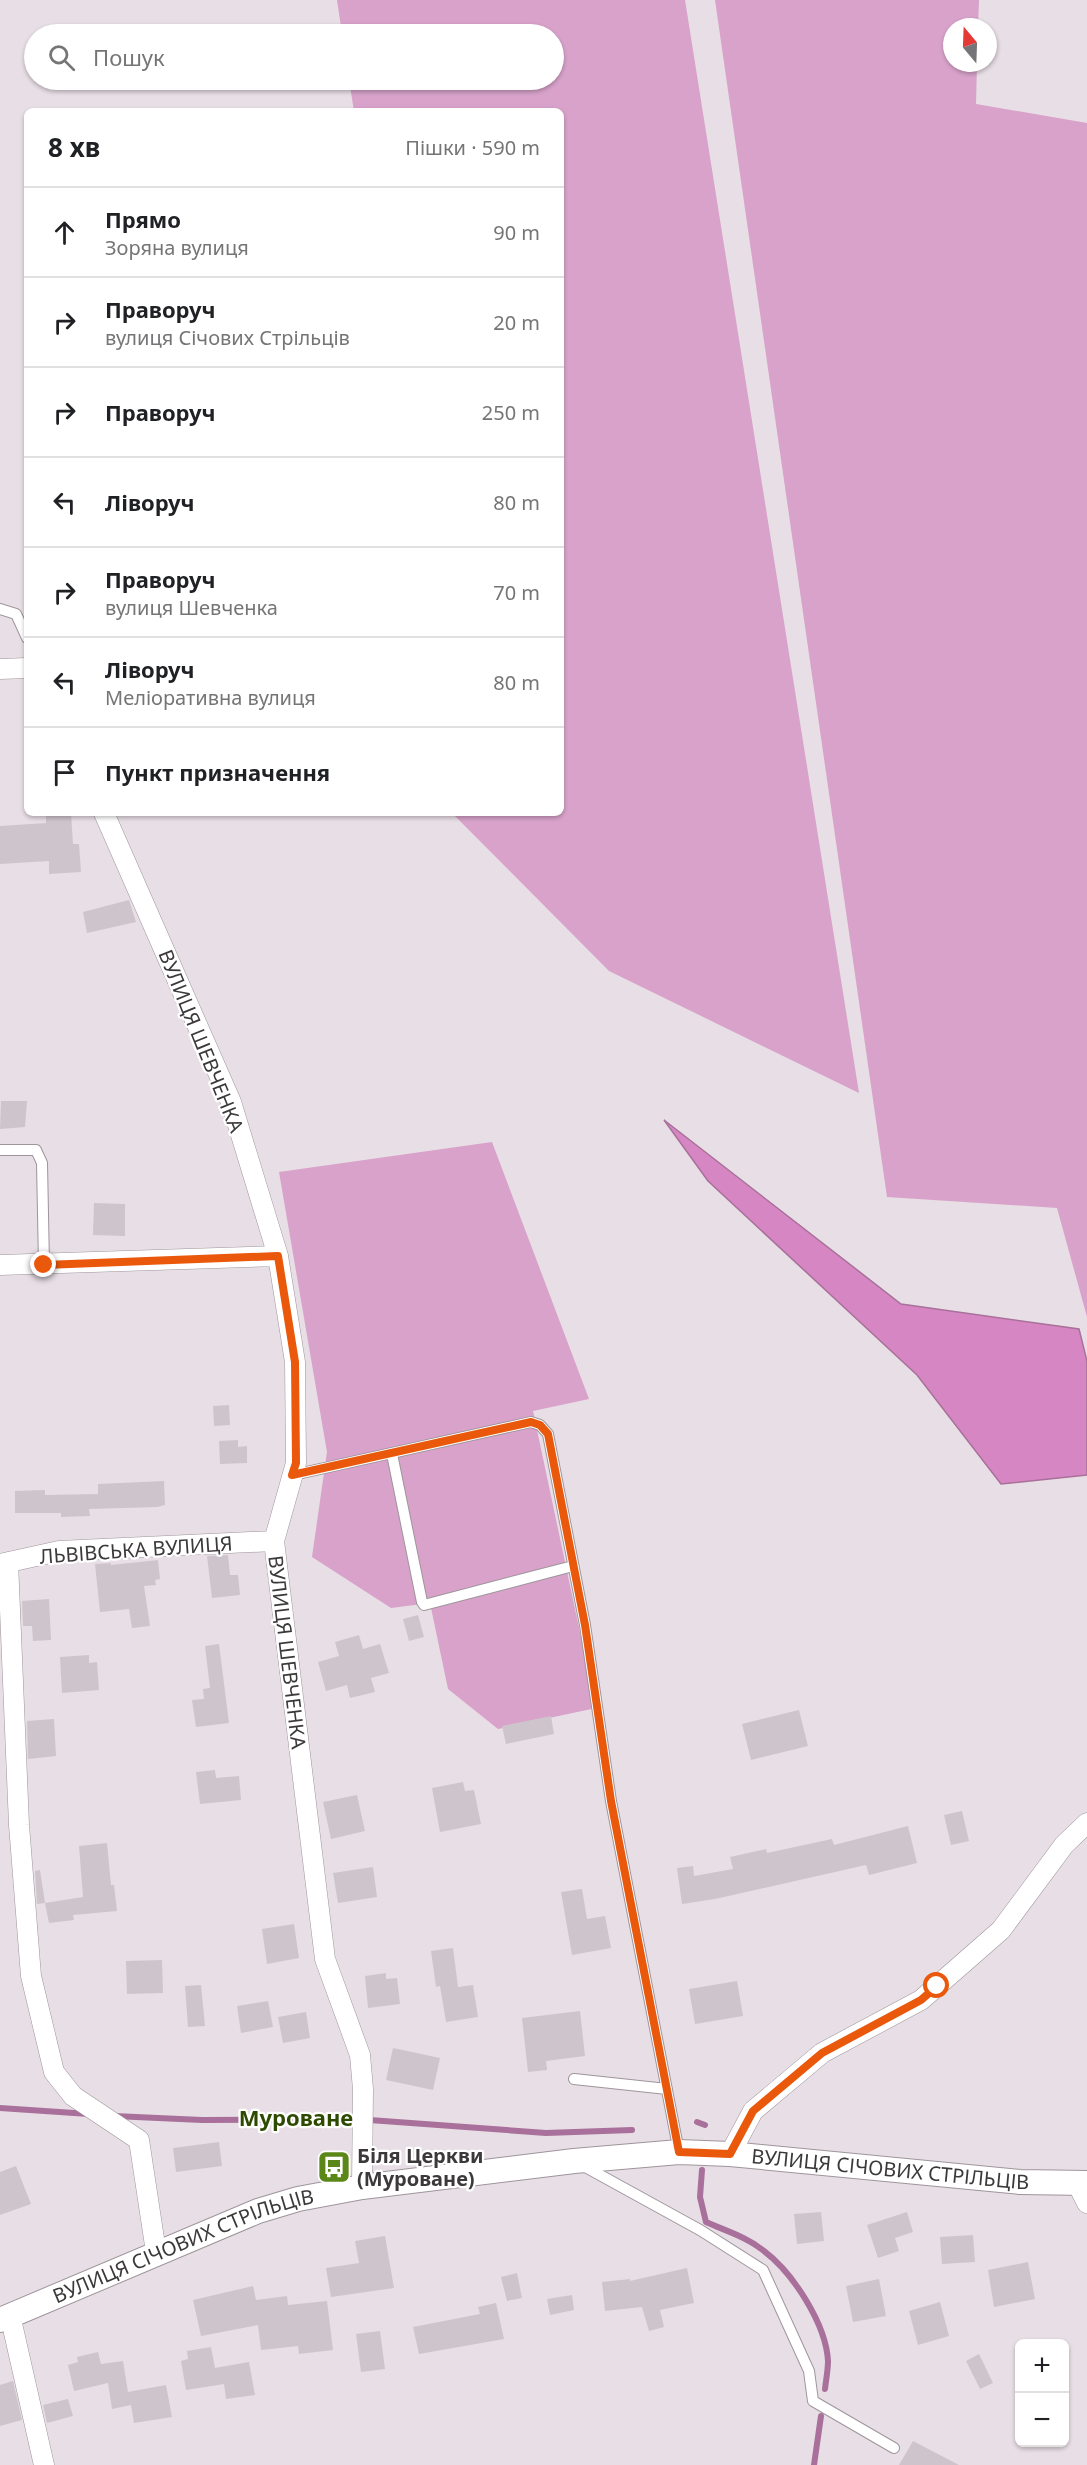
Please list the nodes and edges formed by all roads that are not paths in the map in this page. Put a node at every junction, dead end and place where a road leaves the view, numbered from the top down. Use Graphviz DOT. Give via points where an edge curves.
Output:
graph roads {
  1 [pos="0,609"];
  2 [pos="24,632"];
  3 [pos="24,668"];
  4 [pos="0,669"];
  5 [pos="105,816"];
  6 [pos="0,1150"];
  7 [pos="278,1256"];
  8 [pos="0,1265"];
  9 [pos="44,1265"];
  10 [pos="392,1455"];
  11 [pos="292,1475"];
  12 [pos="274,1541"];
  13 [pos="4,1563"];
  14 [pos="573,1566"];
  15 [pos="1087,1823"];
  16 [pos="574,2079"];
  17 [pos="667,2089"];
  18 [pos="679,2152"];
  19 [pos="730,2154"];
  20 [pos="574,2162"];
  21 [pos="362,2187"];
  22 [pos="1084,2190"];
  23 [pos="156,2252"];
  24 [pos="5,2317"];
  25 [pos="894,2448"];
  26 [pos="44,2465"];
  1 -- 2 [label="lane" via="16,614"];
  3 -- 4 [label="street"];
  5 -- 7 [label="street, ВУЛИЦЯ ШЕВЧЕНКА" via="231,1102"];
  6 -- 9 [label="lane" via="36,1150 42,1162"];
  7 -- 9 [label="street"];
  7 -- 11 [label="street, ВУЛИЦЯ ШЕВЧЕНКА" via="295,1362 296,1463"];
  8 -- 9 [label="street"];
  10 -- 11 [label="lane"];
  10 -- 14 [label="lane" via="531,1422 540,1425 548,1434"];
  10 -- 14 [label="lane" via="424,1605"];
  11 -- 12 [label="street, ВУЛИЦЯ ШЕВЧЕНКА"];
  12 -- 13 [label="street, ЛЬВІВСЬКА ВУЛИЦЯ" via="59,1551"];
  12 -- 21 [label="street, ВУЛИЦЯ ШЕВЧЕНКА" via="325,1959 360,2055"];
  13 -- 23 [label="street" via="31,1976 54,2072 73,2096 139,2140"];
  14 -- 17 [label="lane" via="611,1801"];
  15 -- 19 [label="street" via="1065,1845 1001,1930 921,2000 822,2053 753,2111"];
  16 -- 17 [label="lane"];
  17 -- 18 [label="lane"];
  18 -- 19 [label="street, ВУЛИЦЯ СІЧОВИХ СТРІЛЬЦІВ"];
  18 -- 20 [label="street, ВУЛИЦЯ СІЧОВИХ СТРІЛЬЦІВ"];
  19 -- 22 [label="street, ВУЛИЦЯ СІЧОВИХ СТРІЛЬЦІВ"];
  20 -- 21 [label="street, ВУЛИЦЯ СІЧОВИХ СТРІЛЬЦІВ"];
  20 -- 25 [label="lane" via="700,2230 763,2270 809,2371 813,2401"];
  21 -- 23 [label="street, ВУЛИЦЯ СІЧОВИХ СТРІЛЬЦІВ" via="258,2211"];
  23 -- 24 [label="street, ВУЛИЦЯ СІЧОВИХ СТРІЛЬЦІВ"];
  24 -- 26 [label="street"];
}
